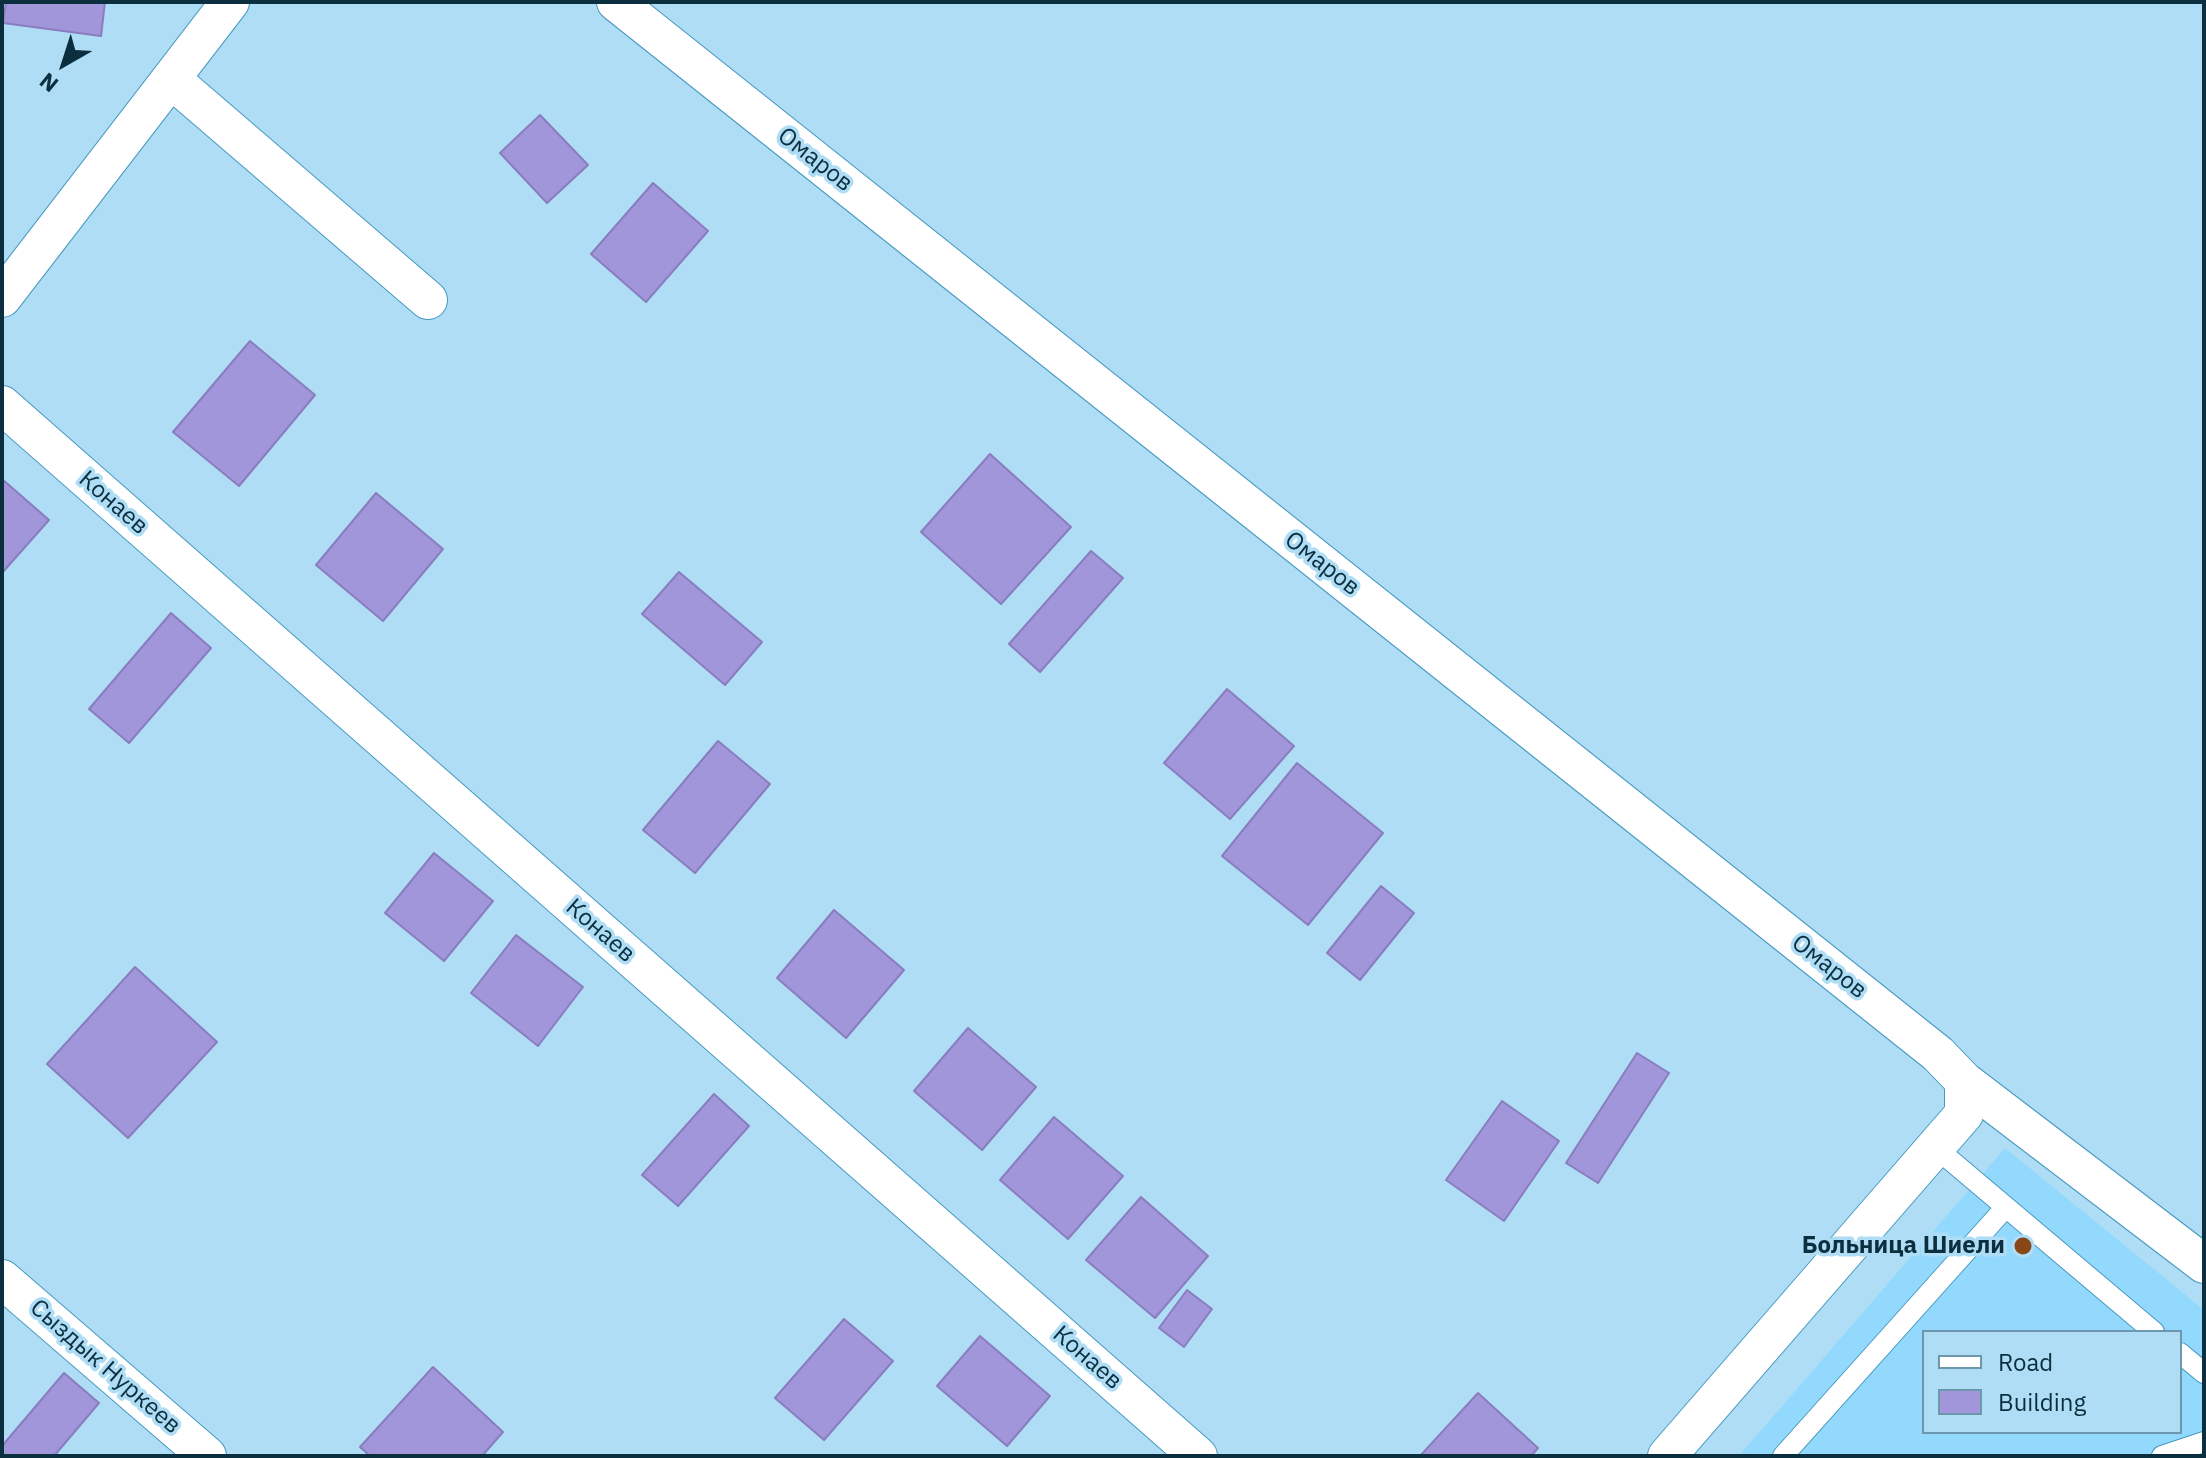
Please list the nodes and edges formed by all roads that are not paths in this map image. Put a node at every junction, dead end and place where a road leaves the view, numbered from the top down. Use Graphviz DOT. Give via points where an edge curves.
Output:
graph roads {
  1 [pos="230,2"];
  2 [pos="616,2"];
  3 [pos="171,79"];
  4 [pos="2,298"];
  5 [pos="428,300"];
  6 [pos="2,405"];
  7 [pos="1964,1081"];
  8 [pos="1936,1148"];
  9 [pos="2005,1208"];
  10 [pos="2204,1264"];
  11 [pos="2,1279"];
  12 [pos="2152,1330"];
  13 [pos="2182,1355"];
  14 [pos="2204,1373"];
  15 [pos="2204,1442"];
  16 [pos="207,1456"];
  17 [pos="1198,1456"];
  18 [pos="1667,1456"];
  19 [pos="1783,1456"];
  20 [pos="2162,1456"];
  1 -- 3 [label="street"];
  2 -- 7 [label="street, Омаров" via="1926,1044"];
  3 -- 4 [label="street"];
  3 -- 5 [label="street"];
  6 -- 17 [label="street, Конаев"];
  7 -- 8 [label="street" via="1964,1114"];
  7 -- 10 [label="street, Омаров"];
  8 -- 9 [label="lane"];
  8 -- 18 [label="street"];
  9 -- 12 [label="lane"];
  9 -- 19 [label="lane"];
  11 -- 16 [label="street, Сыздык Нуркеев"];
  13 -- 14 [label="lane"];
  15 -- 20 [label="lane"];
}
